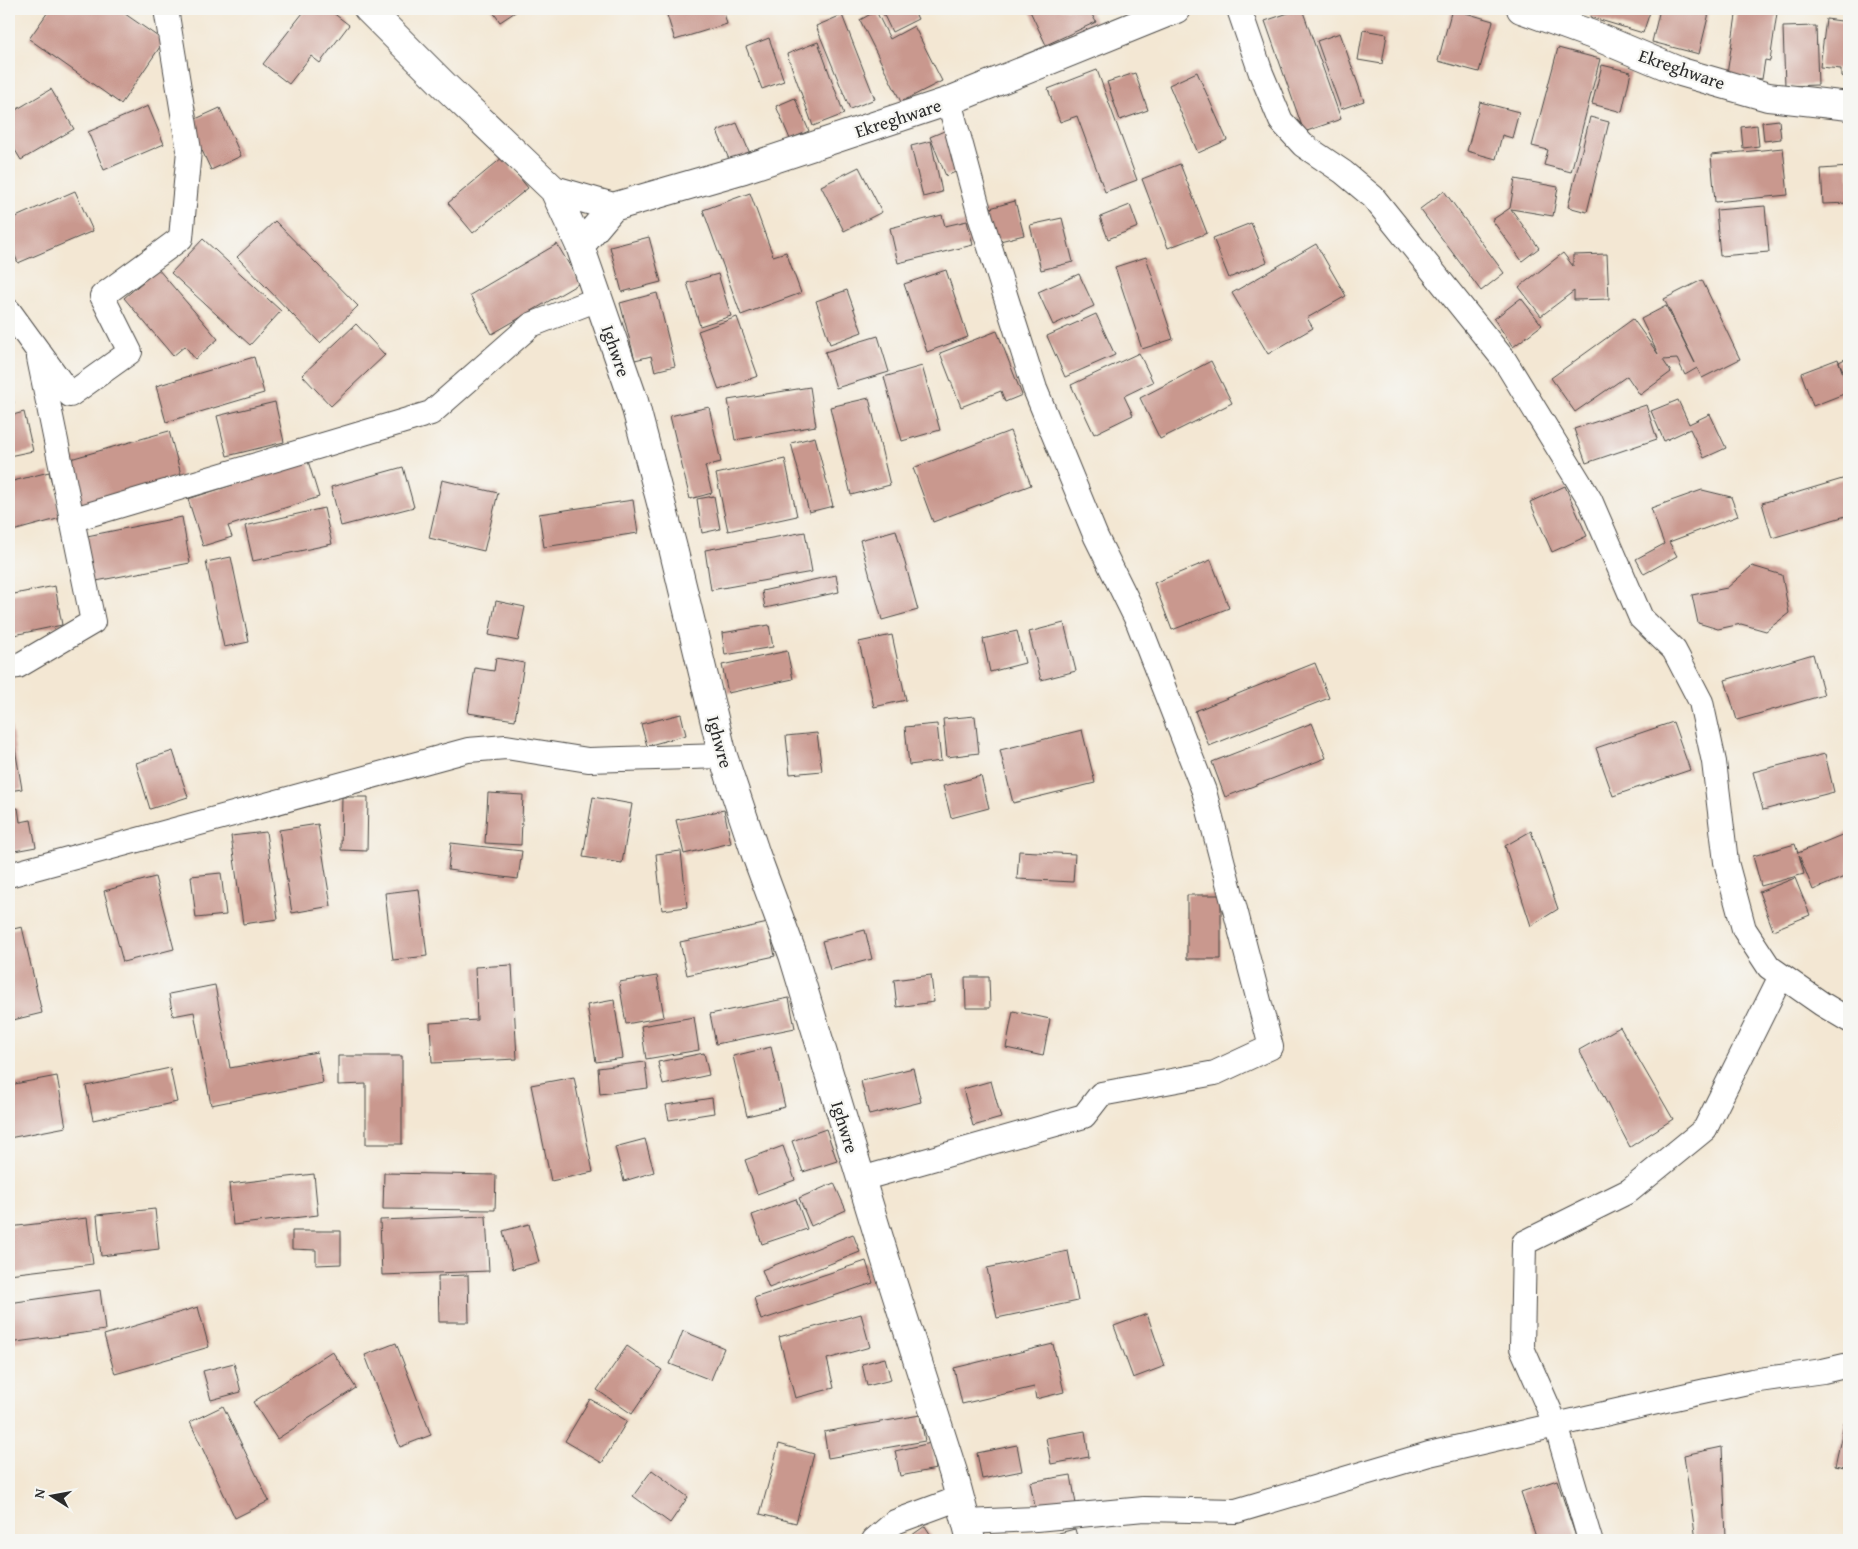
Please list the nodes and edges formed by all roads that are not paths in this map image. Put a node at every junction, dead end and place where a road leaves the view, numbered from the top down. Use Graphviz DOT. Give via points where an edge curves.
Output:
graph roads {
  1 [pos="166,9"];
  2 [pos="368,9"];
  3 [pos="1176,9"];
  4 [pos="1239,9"];
  5 [pos="1521,9"];
  6 [pos="949,101"];
  7 [pos="1849,106"];
  8 [pos="554,190"];
  9 [pos="613,207"];
  10 [pos="580,246"];
  11 [pos="598,299"];
  12 [pos="9,311"];
  13 [pos="37,349"];
  14 [pos="71,520"];
  15 [pos="9,667"];
  16 [pos="723,756"];
  17 [pos="9,875"];
  18 [pos="1781,976"];
  19 [pos="1849,1020"];
  20 [pos="861,1178"];
  21 [pos="1849,1365"];
  22 [pos="1556,1425"];
  23 [pos="965,1520"];
  24 [pos="874,1540"];
  25 [pos="1590,1540"];
  1 -- 13 [label="street" via="189,150 181,238 102,296 130,352 70,395"];
  2 -- 8 [label="street, Ighwre"];
  3 -- 6 [label="street, Ekreghware"];
  4 -- 18 [label="street" via="1260,73 1281,121 1303,145 1373,197 1505,361 1590,500 1641,618 1674,650 1702,702 1714,762 1726,862 1744,929 1769,967"];
  5 -- 7 [label="street, Ekreghware" via="1681,72 1768,97"];
  6 -- 9 [label="street, Ekreghware" via="744,169"];
  6 -- 20 [label="street" via="981,219 1035,389 1096,537 1138,622 1204,790 1271,1047 1215,1073 1101,1094 1084,1116"];
  8 -- 9 [label="street"];
  8 -- 10 [label="street, Ighwre"];
  9 -- 10 [label="street"];
  10 -- 11 [label="street, Ighwre"];
  11 -- 14 [label="street" via="531,325 431,413"];
  11 -- 16 [label="street, Ighwre" via="634,401"];
  12 -- 13 [label="street"];
  13 -- 14 [label="street"];
  14 -- 15 [label="street" via="93,622 18,666"];
  16 -- 17 [label="street" via="588,760 506,747 468,750"];
  16 -- 20 [label="street, Ighwre" via="793,955"];
  18 -- 19 [label="street"];
  18 -- 22 [label="street" via="1705,1129 1629,1191 1524,1243 1522,1348"];
  20 -- 23 [label="street, Ighwre"];
  21 -- 22 [label="street" via="1752,1381"];
  22 -- 23 [label="street" via="1429,1454 1236,1511 1144,1509 1036,1519"];
  22 -- 25 [label="street"];
  23 -- 24 [label="street" via="895,1522"];
}
